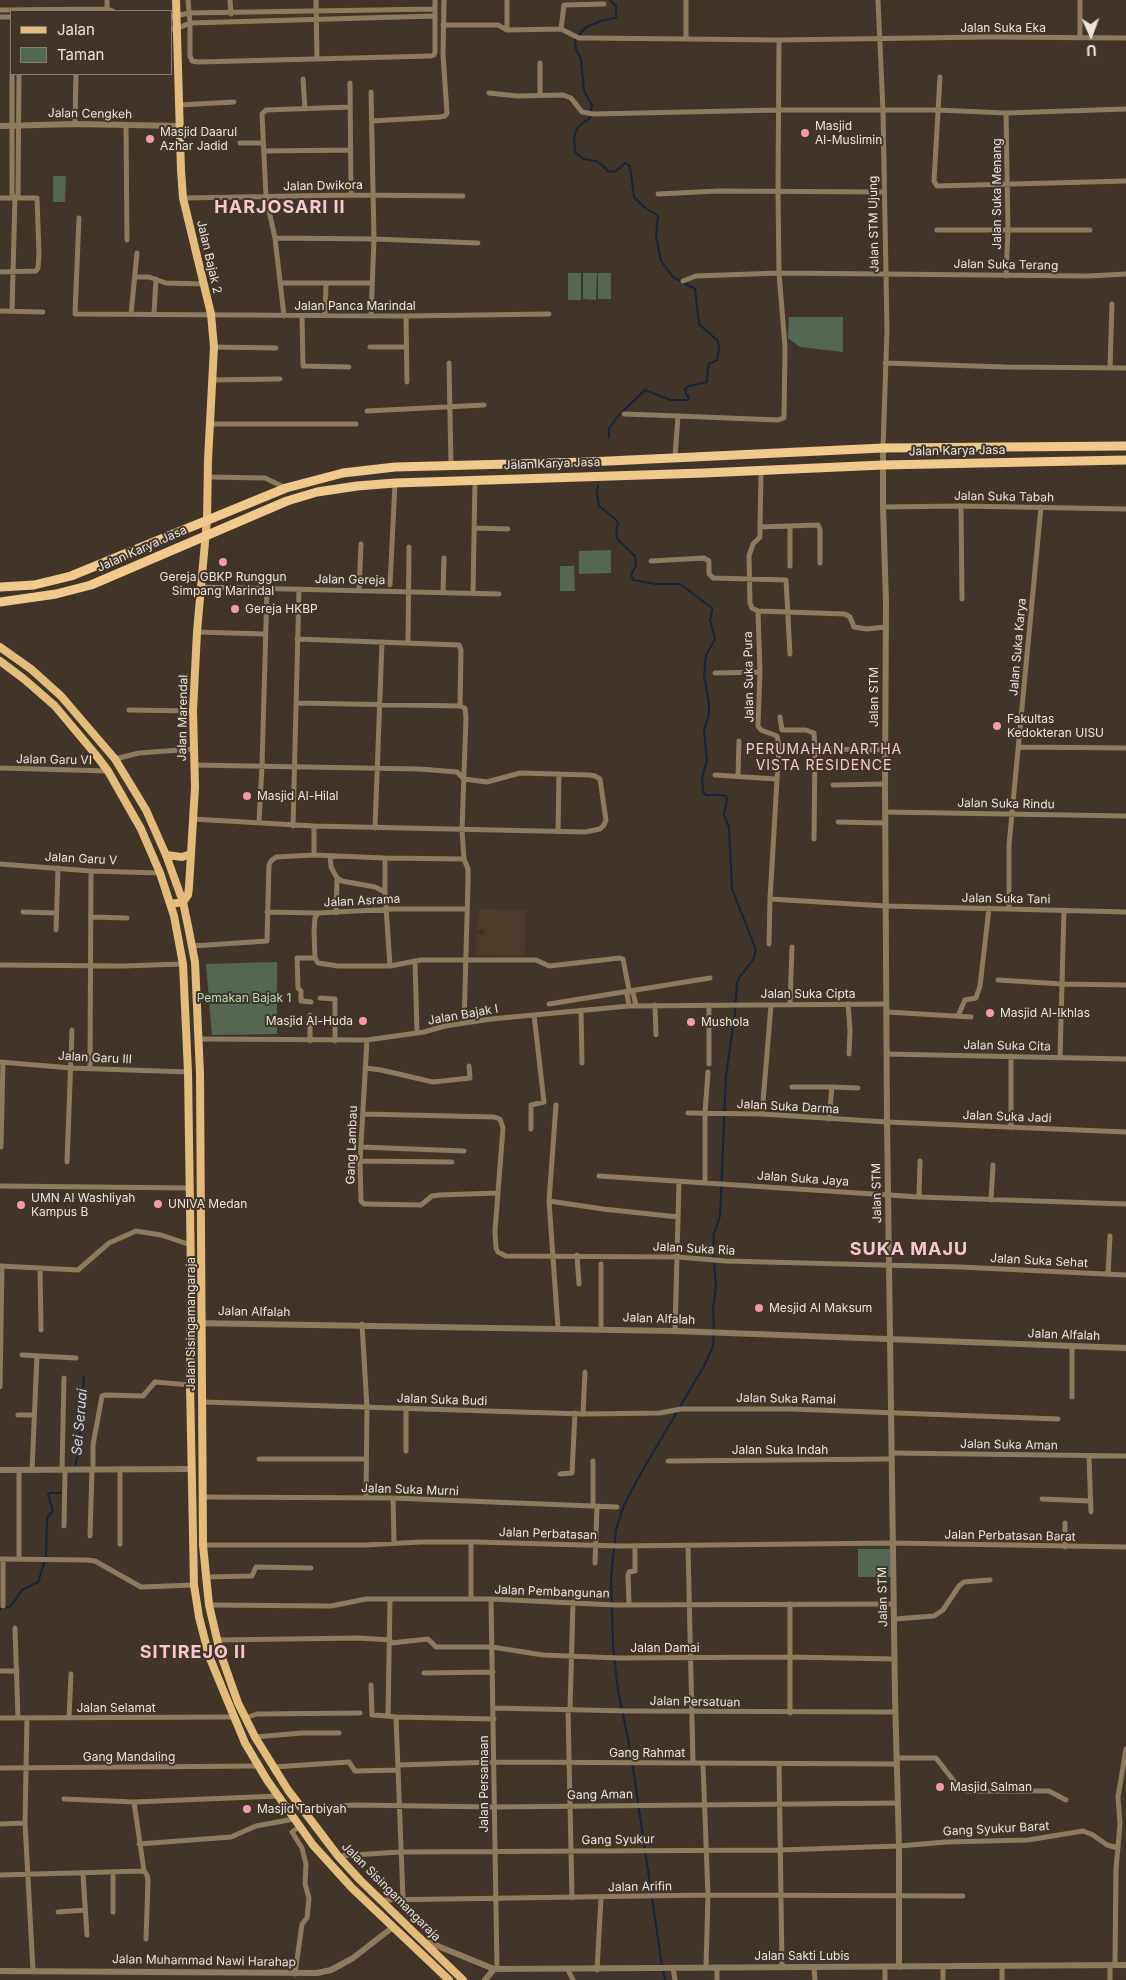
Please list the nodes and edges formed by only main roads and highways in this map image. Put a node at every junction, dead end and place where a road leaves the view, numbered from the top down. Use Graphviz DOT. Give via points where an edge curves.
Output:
graph roads {
  1 [pos="176,0"];
  2 [pos="174,17"];
  3 [pos="174,29"];
  4 [pos="1126,446"];
  5 [pos="1126,460"];
  6 [pos="524,464"];
  7 [pos="524,478"];
  8 [pos="207,520"];
  9 [pos="205,535"];
  10 [pos="0,587"];
  11 [pos="0,602"];
  12 [pos="0,647"];
  13 [pos="0,661"];
  14 [pos="191,854"];
  15 [pos="166,855"];
  16 [pos="183,902"];
  17 [pos="171,904"];
  18 [pos="185,914"];
  19 [pos="174,916"];
  20 [pos="220,1652"];
  21 [pos="209,1656"];
  22 [pos="449,1980"];
  23 [pos="463,1980"];
  1 -- 2 [label="main road, Jalan Bajak 2"];
  2 -- 3 [label="main road, Jalan Bajak 2"];
  3 -- 8 [label="main road, Jalan Bajak 2" via="184,198 211,314 214,347"];
  4 -- 6 [label="highway, Jalan Karya Jasa" via="883,448"];
  5 -- 7 [label="highway, Jalan Karya Jasa"];
  6 -- 7 [label="highway"];
  6 -- 8 [label="highway, Jalan Karya Jasa" via="395,467 343,473 286,488"];
  7 -- 9 [label="highway, Jalan Karya Jasa" via="395,483 317,492"];
  8 -- 9 [label="main road, Jalan Marendal"];
  8 -- 10 [label="highway, Jalan Karya Jasa" via="71,576 34,585"];
  9 -- 11 [label="highway, Jalan Karya Jasa" via="91,585"];
  9 -- 14 [label="main road, Jalan Marendal" via="193,712 195,787"];
  12 -- 15 [label="main road, Jalan Sisingamangaraja" via="61,696 115,759 146,810"];
  13 -- 17 [label="main road, Jalan Sisingamangaraja" via="56,706 108,771 141,829"];
  14 -- 15 [label="main road" via="182,857"];
  14 -- 16 [label="main road, Jalan Marendal" via="188,895"];
  15 -- 16 [label="main road, Jalan Sisingamangaraja"];
  16 -- 17 [label="main road"];
  16 -- 18 [label="main road, Jalan Sisingamangaraja"];
  17 -- 19 [label="main road, Jalan Sisingamangaraja"];
  18 -- 19 [label="main road"];
  18 -- 20 [label="main road, Jalan Sisingamangaraja" via="193,946 199,1039 203,1545 208,1605"];
  19 -- 21 [label="main road, Jalan Sisingamangaraja" via="183,964 188,1072 194,1585"];
  20 -- 21 [label="main road"];
  20 -- 23 [label="main road, Jalan Sisingamangaraja" via="245,1718 304,1813 338,1856"];
  21 -- 22 [label="main road, Jalan Sisingamangaraja" via="233,1717 259,1766 299,1826 332,1867"];
}
